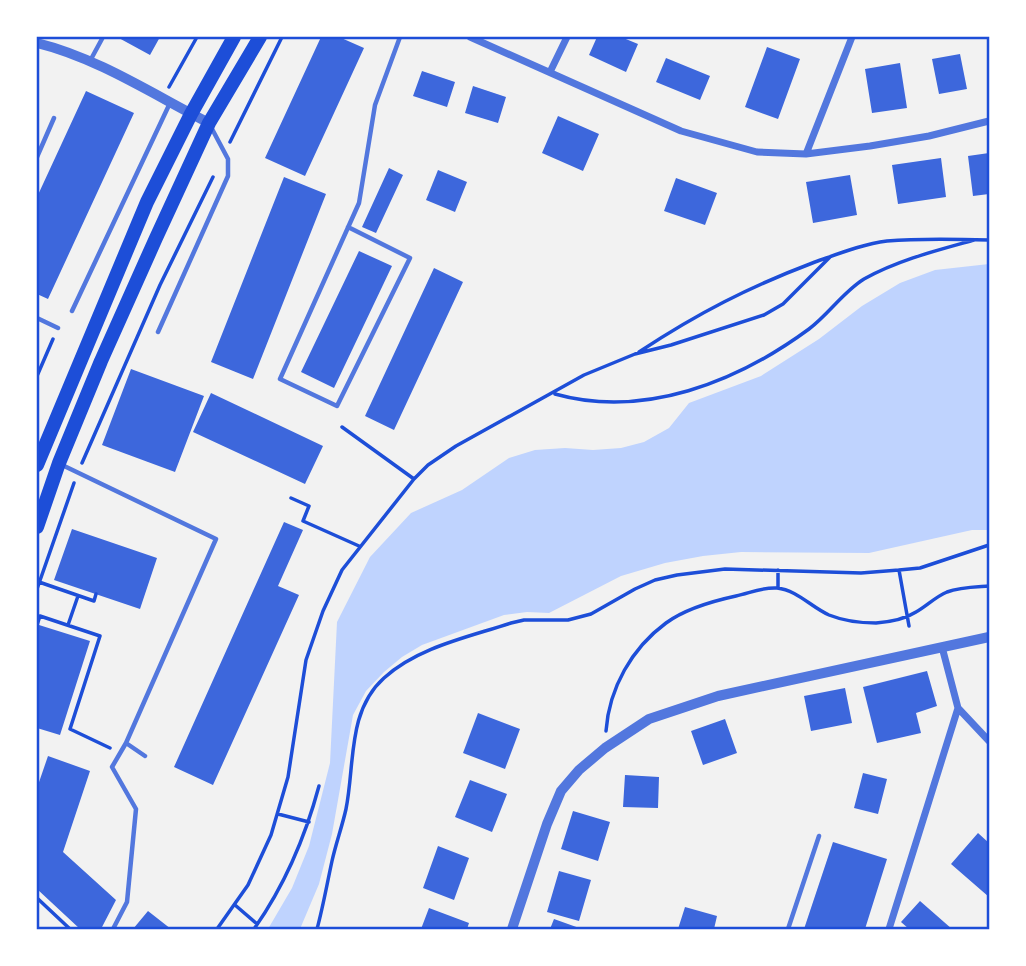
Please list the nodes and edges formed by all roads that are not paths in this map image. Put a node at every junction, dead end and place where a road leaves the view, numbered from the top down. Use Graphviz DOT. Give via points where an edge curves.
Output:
graph roads {
  1 [pos="103,37"];
  2 [pos="234,37"];
  3 [pos="260,37"];
  4 [pos="400,37"];
  5 [pos="470,37"];
  6 [pos="567,37"];
  7 [pos="852,37"];
  8 [pos="37,43"];
  9 [pos="89,62"];
  10 [pos="550,72"];
  11 [pos="170,103"];
  12 [pos="191,114"];
  13 [pos="54,118"];
  14 [pos="989,121"];
  15 [pos="209,124"];
  16 [pos="806,154"];
  17 [pos="37,157"];
  18 [pos="348,227"];
  19 [pos="72,311"];
  20 [pos="37,318"];
  21 [pos="58,328"];
  22 [pos="158,332"];
  23 [pos="40,447"];
  24 [pos="59,463"];
  25 [pos="37,465"];
  26 [pos="37,527"];
  27 [pos="989,637"];
  28 [pos="942,647"];
  29 [pos="958,708"];
  30 [pos="989,741"];
  31 [pos="126,743"];
  32 [pos="145,756"];
  33 [pos="819,836"];
  34 [pos="113,929"];
  35 [pos="512,929"];
  36 [pos="788,929"];
  37 [pos="889,929"];
  1 -- 9 [label="lane"];
  2 -- 12 [label="main road"];
  3 -- 15 [label="main road"];
  4 -- 18 [label="lane" via="375,105 359,203"];
  5 -- 10 [label="street"];
  6 -- 10 [label="street"];
  7 -- 16 [label="street"];
  8 -- 9 [label="street"];
  9 -- 11 [label="street"];
  10 -- 16 [label="street" via="681,131 757,152"];
  11 -- 12 [label="street"];
  11 -- 19 [label="lane"];
  12 -- 15 [label="street"];
  12 -- 23 [label="main road"];
  13 -- 17 [label="lane"];
  14 -- 16 [label="street" via="929,136"];
  15 -- 22 [label="lane" via="228,159 228,176"];
  15 -- 24 [label="main road"];
  18 -- 18 [label="lane" via="280,379 337,405 410,258"];
  20 -- 21 [label="lane"];
  23 -- 25 [label="main road"];
  24 -- 26 [label="main road"];
  24 -- 31 [label="lane" via="216,539"];
  27 -- 28 [label="street"];
  28 -- 29 [label="street"];
  28 -- 35 [label="street" via="718,696 649,719 605,748 561,791"];
  29 -- 30 [label="street"];
  29 -- 37 [label="street"];
  31 -- 32 [label="lane"];
  31 -- 34 [label="lane" via="111,767 136,809 127,902"];
  33 -- 36 [label="lane"];
}
